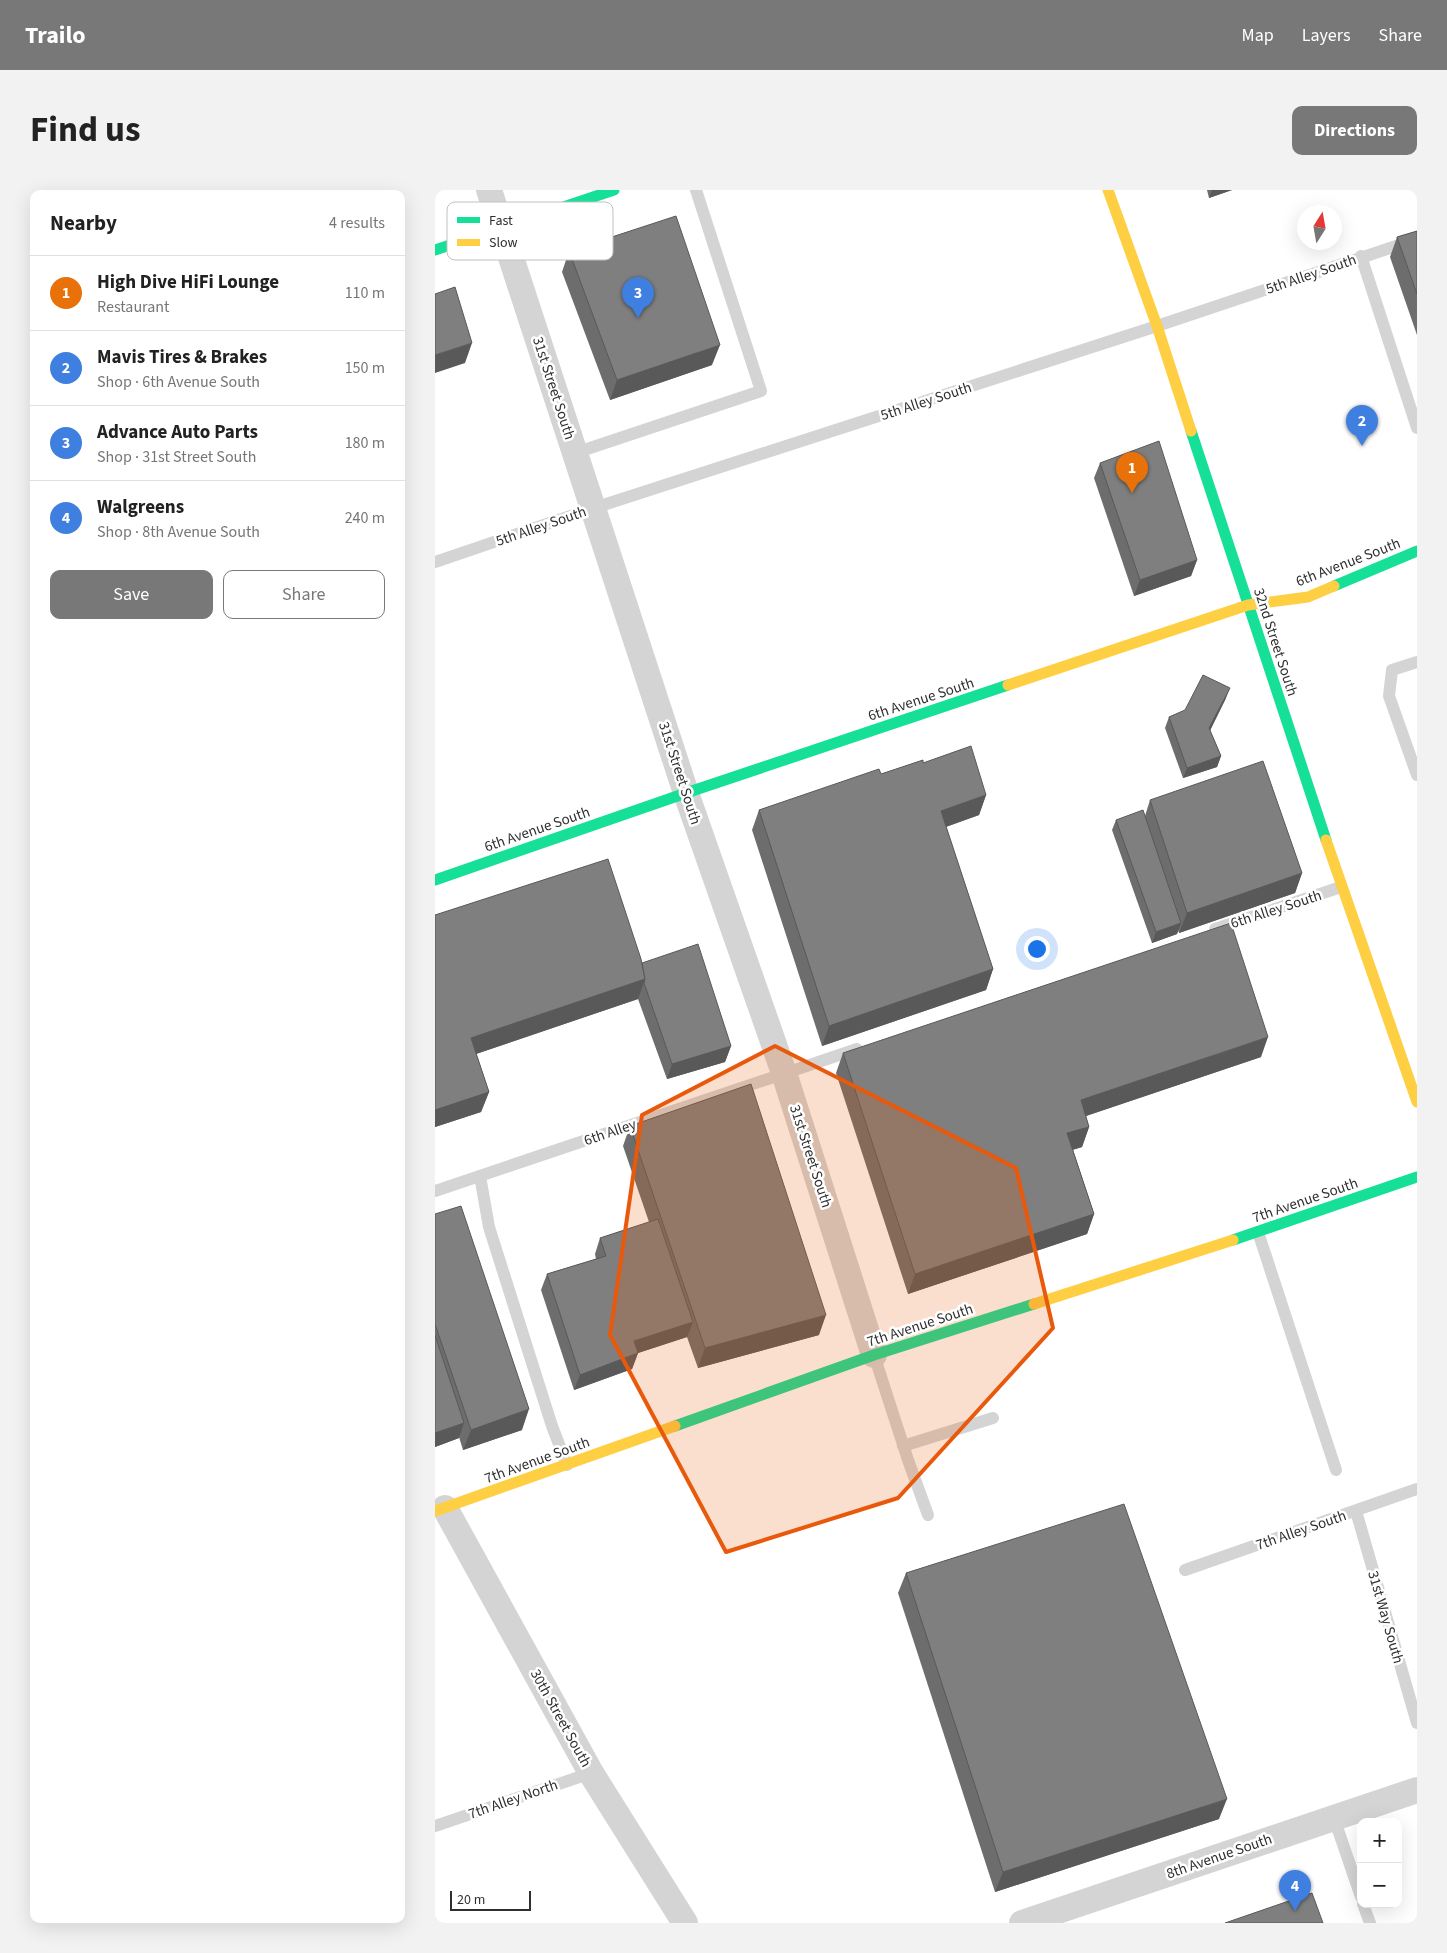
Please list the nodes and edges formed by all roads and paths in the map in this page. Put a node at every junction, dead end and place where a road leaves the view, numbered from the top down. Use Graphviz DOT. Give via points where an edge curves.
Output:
graph roads {
  1 [pos="489,190"];
  2 [pos="613,190"];
  3 [pos="696,190"];
  4 [pos="1108,190"];
  5 [pos="493,202"];
  6 [pos="576,202"];
  7 [pos="1417,239"];
  8 [pos="447,246"];
  9 [pos="435,250"];
  10 [pos="1361,256"];
  11 [pos="513,260"];
  12 [pos="1157,326"];
  13 [pos="1417,428"];
  14 [pos="575,453"];
  15 [pos="594,508"];
  16 [pos="1417,551"];
  17 [pos="435,562"];
  18 [pos="1248,605"];
  19 [pos="1417,662"];
  20 [pos="1417,776"];
  21 [pos="686,793"];
  22 [pos="435,880"];
  23 [pos="1341,887"];
  24 [pos="1199,934"];
  25 [pos="869,1045"];
  26 [pos="784,1073"];
  27 [pos="1417,1102"];
  28 [pos="480,1176"];
  29 [pos="1417,1177"];
  30 [pos="435,1191"];
  31 [pos="1258,1232"];
  32 [pos="874,1355"];
  33 [pos="993,1418"];
  34 [pos="903,1446"];
  35 [pos="567,1465"];
  36 [pos="1336,1470"];
  37 [pos="1417,1489"];
  38 [pos="440,1510"];
  39 [pos="1356,1511"];
  40 [pos="927,1515"];
  41 [pos="1185,1570"];
  42 [pos="1417,1723"];
  43 [pos="591,1773"];
  44 [pos="1417,1790"];
  45 [pos="1334,1818"];
  46 [pos="435,1826"];
  47 [pos="1357,1885"];
  48 [pos="1364,1908"];
  49 [pos="685,1923"];
  50 [pos="1022,1923"];
  51 [pos="1369,1923"];
  1 -- 5 [label="street, 31st Street South"];
  2 -- 6 [label="main road"];
  3 -- 14 [label="lane" via="761,391"];
  4 -- 12 [label="main road, 32nd Street South"];
  7 -- 10 [label="lane, 5th Alley South"];
  8 -- 9 [label="main road"];
  10 -- 12 [label="lane, 5th Alley South"];
  10 -- 13 [label="lane"];
  11 -- 14 [label="street, 31st Street South"];
  12 -- 15 [label="lane, 5th Alley South"];
  12 -- 18 [label="main road, 32nd Street South"];
  14 -- 15 [label="street, 31st Street South"];
  15 -- 17 [label="lane, 5th Alley South"];
  15 -- 21 [label="street, 31st Street South"];
  16 -- 18 [label="main road, 6th Avenue South" via="1308,597"];
  18 -- 21 [label="main road, 6th Avenue South"];
  18 -- 23 [label="main road, 32nd Street South"];
  19 -- 20 [label="lane" via="1392,670 1389,696"];
  21 -- 22 [label="main road, 6th Avenue South"];
  21 -- 26 [label="street, 31st Street South"];
  23 -- 24 [label="lane, 6th Alley South"];
  23 -- 27 [label="main road, 32nd Street South"];
  25 -- 26 [label="lane"];
  26 -- 28 [label="lane, 6th Alley"];
  26 -- 32 [label="street, 31st Street South"];
  28 -- 30 [label="lane, 6th Alley"];
  28 -- 35 [label="lane" via="489,1227"];
  29 -- 31 [label="main road, 7th Avenue South"];
  31 -- 32 [label="main road, 7th Avenue South"];
  31 -- 36 [label="lane"];
  32 -- 34 [label="lane"];
  32 -- 35 [label="main road, 7th Avenue South"];
  33 -- 34 [label="lane"];
  34 -- 40 [label="lane"];
  35 -- 38 [label="main road, 7th Avenue South"];
  37 -- 39 [label="lane, 7th Alley South"];
  38 -- 43 [label="street, 30th Street South"];
  39 -- 41 [label="lane, 7th Alley South"];
  39 -- 42 [label="lane, 31st Way South"];
  43 -- 46 [label="lane, 7th Alley North"];
  43 -- 49 [label="street, 30th Street South"];
  44 -- 45 [label="street, 8th Avenue South"];
  45 -- 47 [label="lane"];
  45 -- 50 [label="street, 8th Avenue South"];
  48 -- 51 [label="lane"];
}
